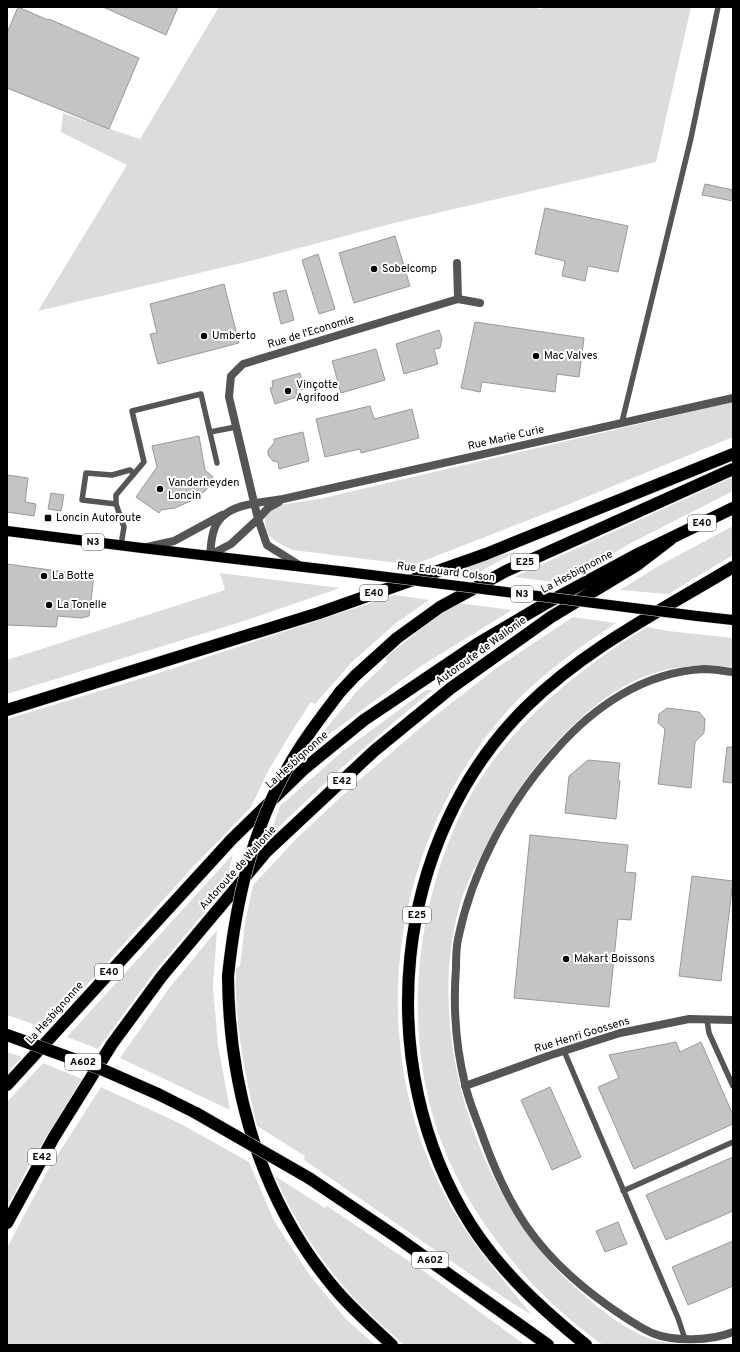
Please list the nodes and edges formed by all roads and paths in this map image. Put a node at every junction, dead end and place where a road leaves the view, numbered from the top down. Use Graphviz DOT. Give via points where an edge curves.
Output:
graph roads {
  1 [pos="718,7"];
  2 [pos="456,264"];
  3 [pos="458,299"];
  4 [pos="480,303"];
  5 [pos="733,398"];
  6 [pos="622,422"];
  7 [pos="236,427"];
  8 [pos="210,432"];
  9 [pos="733,454"];
  10 [pos="217,462"];
  11 [pos="733,469"];
  12 [pos="134,474"];
  13 [pos="283,499"];
  14 [pos="253,503"];
  15 [pos="116,504"];
  16 [pos="733,508"];
  17 [pos="228,511"];
  18 [pos="258,519"];
  19 [pos="7,531"];
  20 [pos="670,539"];
  21 [pos="121,545"];
  22 [pos="142,548"];
  23 [pos="210,555"];
  24 [pos="299,565"];
  25 [pos="733,567"];
  26 [pos="733,620"];
  27 [pos="733,672"];
  28 [pos="7,710"];
  29 [pos="707,1020"];
  30 [pos="733,1020"];
  31 [pos="7,1034"];
  32 [pos="564,1050"];
  33 [pos="7,1085"];
  34 [pos="465,1086"];
  35 [pos="733,1086"];
  36 [pos="733,1142"];
  37 [pos="623,1191"];
  38 [pos="7,1223"];
  39 [pos="733,1332"];
  40 [pos="684,1338"];
  41 [pos="392,1345"];
  42 [pos="548,1345"];
  43 [pos="586,1345"];
  1 -- 6 [label="lane" via="691,138"];
  2 -- 3 [label="street"];
  3 -- 4 [label="street, Rue de l'Economie"];
  3 -- 7 [label="street, Rue de l'Economie" via="243,364 231,376 229,397"];
  5 -- 6 [label="street, Rue Marie Curie"];
  6 -- 13 [label="street, Rue Marie Curie"];
  7 -- 8 [label="lane"];
  7 -- 14 [label="street, Rue de l'Economie"];
  8 -- 10 [label="lane"];
  8 -- 12 [label="lane" via="201,394 132,411 144,462"];
  9 -- 28 [label="highway, E40" via="486,554 319,613"];
  11 -- 41 [label="highway, E25, bridge" via="506,571 440,607 397,638 340,692 291,761 271,799 244,875 236,911 228,976 228,1016 241,1101 255,1147 272,1188 306,1251 332,1284"];
  12 -- 15 [label="lane" via="116,495"];
  12 -- 15 [label="lane" via="130,470 112,475 86,473 82,500"];
  13 -- 14 [label="street, Rue Marie Curie"];
  13 -- 18 [label="street" via="268,508"];
  14 -- 17 [label="street, Rue Marie Curie"];
  14 -- 18 [label="street, Rue de l'Economie"];
  15 -- 21 [label="lane" via="124,527"];
  16 -- 20 [label="highway, E40"];
  17 -- 22 [label="street, Rue Marie Curie" via="174,541"];
  17 -- 23 [label="street" via="214,529"];
  18 -- 23 [label="street" via="230,544"];
  18 -- 24 [label="street, Rue de l'Economie" via="267,545"];
  19 -- 21 [label="main road, N3"];
  20 -- 33 [label="highway, La Hesbignonne / E40" via="634,556 477,644 364,720 304,769 226,845"];
  20 -- 38 [label="highway, Autoroute de Wallonie / E42" via="637,565 551,617 451,688 374,752 267,852 162,976 112,1044 54,1137"];
  21 -- 22 [label="main road, N3"];
  22 -- 23 [label="main road, Rue Edouard Colson / N3"];
  23 -- 24 [label="main road, Rue Edouard Colson / N3"];
  24 -- 26 [label="main road, Rue Edouard Colson / N3, bridge"];
  25 -- 43 [label="highway, E25" via="605,643 562,674 525,708 494,744 471,777 426,876 416,916 408,984 410,1058 417,1093 438,1161 471,1226 495,1257 523,1290"];
  27 -- 34 [label="street" via="706,669 670,674 637,685 606,704 570,733 541,766 513,806 485,858 468,899 457,942 454,992 457,1039"];
  29 -- 30 [label="street, Rue Henri Goossens"];
  29 -- 32 [label="street, Rue Henri Goossens" via="689,1020 620,1033"];
  29 -- 35 [label="lane" via="709,1033"];
  31 -- 42 [label="highway, A602, bridge" via="101,1069 196,1113 309,1178"];
  32 -- 34 [label="street, Rue Henri Goossens"];
  32 -- 37 [label="lane"];
  34 -- 40 [label="street" via="506,1191 527,1227 558,1265 634,1324 655,1334"];
  36 -- 37 [label="lane"];
  37 -- 40 [label="lane" via="678,1318"];
  39 -- 40 [label="street" via="718,1338"];
}
